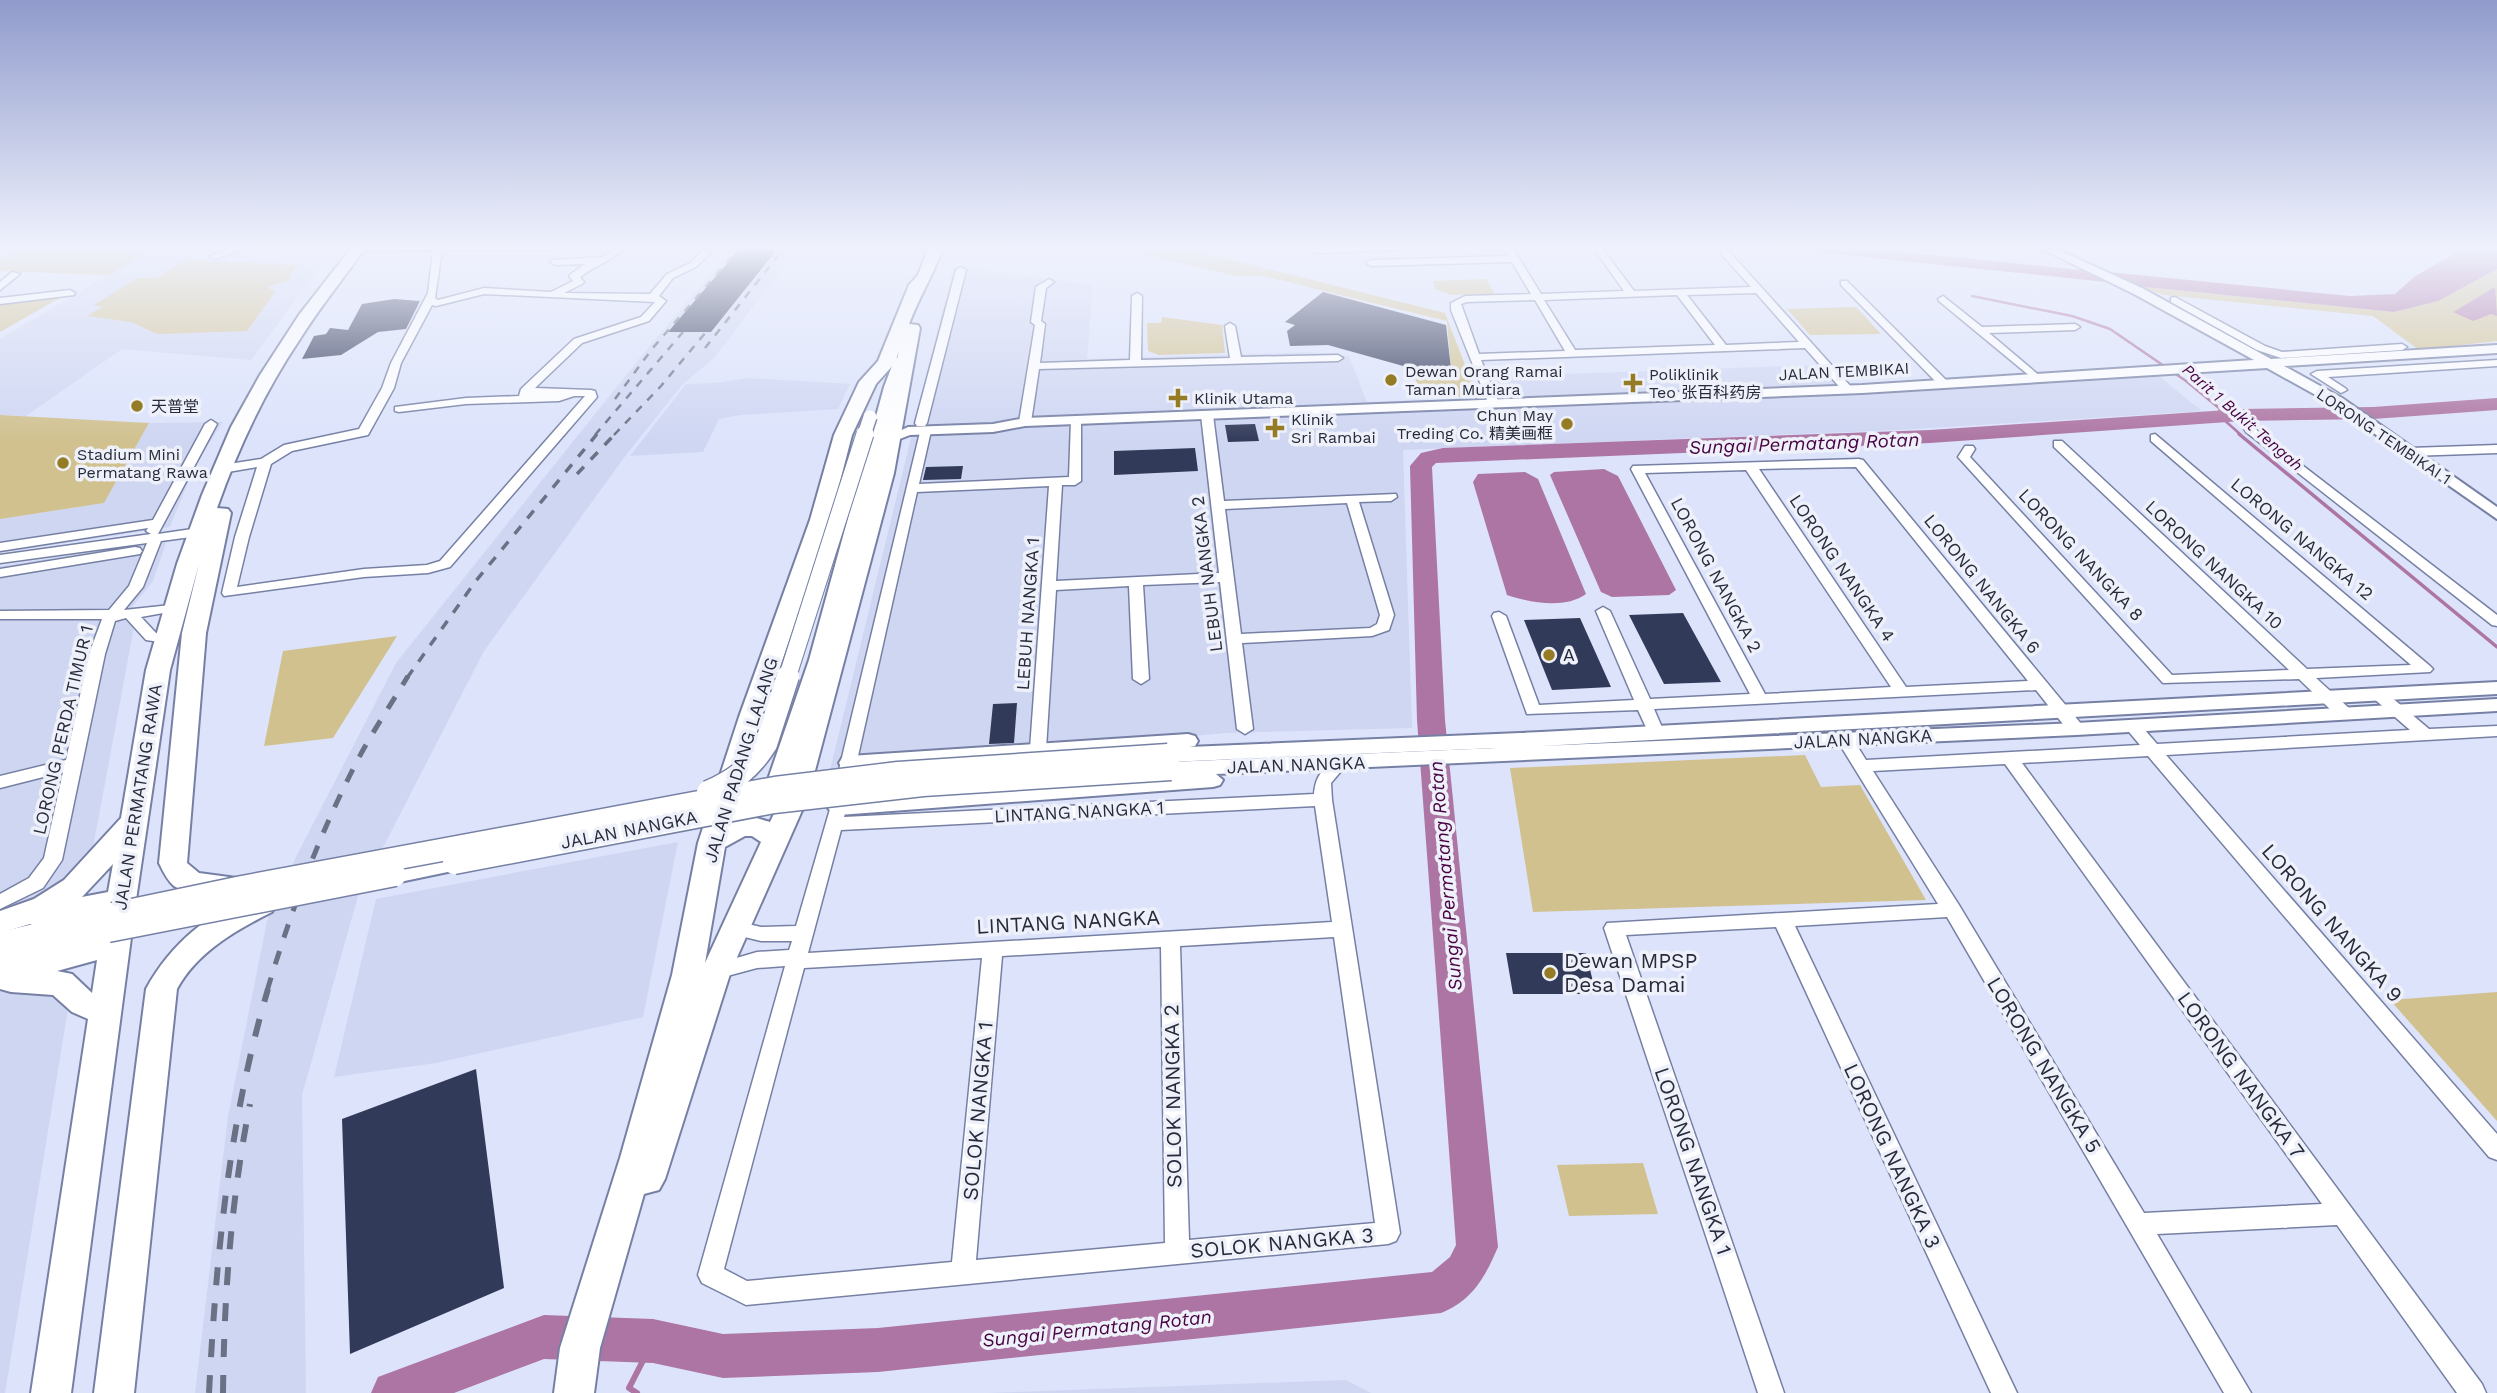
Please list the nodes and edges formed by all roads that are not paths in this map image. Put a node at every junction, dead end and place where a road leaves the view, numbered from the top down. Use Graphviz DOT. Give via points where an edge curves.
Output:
graph roads {
  1 [pos="309,312"];
  2 [pos="423,312"];
  3 [pos="651,312"];
  4 [pos="906,312"];
  5 [pos="918,312"];
  6 [pos="950,312"];
  7 [pos="1037,312"];
  8 [pos="1137,312"];
  9 [pos="1457,312"];
  10 [pos="1547,312"];
  11 [pos="1695,312"];
  12 [pos="1777,312"];
  13 [pos="1873,312"];
  14 [pos="1959,312"];
  15 [pos="2176,312"];
  16 [pos="2197,312"];
  17 [pos="1230,326"];
  18 [pos="2075,327"];
  19 [pos="1980,330"];
  20 [pos="2231,331"];
  21 [pos="2213,332"];
  22 [pos="1806,345"];
  23 [pos="1723,348"];
  24 [pos="2497,349"];
  25 [pos="2398,352"];
  26 [pos="1572,354"];
  27 [pos="2328,356"];
  28 [pos="2422,356"];
  29 [pos="1476,357"];
  30 [pos="1338,358"];
  31 [pos="1236,359"];
  32 [pos="1135,362"];
  33 [pos="886,363"];
  34 [pos="2497,363"];
  35 [pos="2269,364"];
  36 [pos="2445,367"];
  37 [pos="1033,372"];
  38 [pos="2037,379"];
  39 [pos="1944,384"];
  40 [pos="1847,389"];
  41 [pos="525,391"];
  42 [pos="569,392"];
  43 [pos="2339,395"];
  44 [pos="515,399"];
  45 [pos="1493,403"];
  46 [pos="399,409"];
  47 [pos="1207,415"];
  48 [pos="1077,420"];
  49 [pos="1025,422"];
  50 [pos="885,423"];
  51 [pos="211,424"];
  52 [pos="923,427"];
  53 [pos="2250,429"];
  54 [pos="2155,438"];
  55 [pos="2058,444"];
  56 [pos="2497,449"];
  57 [pos="2410,452"];
  58 [pos="1967,453"];
  59 [pos="265,461"];
  60 [pos="1750,466"];
  61 [pos="221,478"];
  62 [pos="1056,481"];
  63 [pos="914,488"];
  64 [pos="1391,497"];
  65 [pos="1352,499"];
  66 [pos="1218,505"];
  67 [pos="2497,514"];
  68 [pos="200,529"];
  69 [pos="154,536"];
  70 [pos="0,547"];
  71 [pos="0,559"];
  72 [pos="0,573"];
  73 [pos="1226,577"];
  74 [pos="1136,581"];
  75 [pos="1049,586"];
  76 [pos="175,607"];
  77 [pos="120,611"];
  78 [pos="1602,611"];
  79 [pos="1499,616"];
  80 [pos="2,620"];
  81 [pos="2497,622"];
  82 [pos="166,639"];
  83 [pos="1234,639"];
  84 [pos="2302,674"];
  85 [pos="1141,679"];
  86 [pos="2040,685"];
  87 [pos="2497,688"];
  88 [pos="1902,692"];
  89 [pos="2378,694"];
  90 [pos="2326,696"];
  91 [pos="1760,699"];
  92 [pos="1644,705"];
  93 [pos="2497,705"];
  94 [pos="2060,710"];
  95 [pos="2397,710"];
  96 [pos="2344,713"];
  97 [pos="2132,726"];
  98 [pos="1245,729"];
  99 [pos="2076,729"];
  100 [pos="2497,730"];
  101 [pos="1656,732"];
  102 [pos="2420,734"];
  103 [pos="1845,740"];
  104 [pos="1544,746"];
  105 [pos="1370,747"];
  106 [pos="1038,749"];
  107 [pos="2152,749"];
  108 [pos="2009,757"];
  109 [pos="898,759"];
  110 [pos="1170,762"];
  111 [pos="849,763"];
  112 [pos="74,764"];
  113 [pos="1863,766"];
  114 [pos="1340,767"];
  115 [pos="0,782"];
  116 [pos="781,796"];
  117 [pos="727,799"];
  118 [pos="1323,800"];
  119 [pos="894,803"];
  120 [pos="837,816"];
  121 [pos="134,822"];
  122 [pos="561,827"];
  123 [pos="776,842"];
  124 [pos="712,843"];
  125 [pos="257,893"];
  126 [pos="1952,910"];
  127 [pos="6,914"];
  128 [pos="1782,919"];
  129 [pos="114,923"];
  130 [pos="735,928"];
  131 [pos="1342,929"];
  132 [pos="805,933"];
  133 [pos="1170,939"];
  134 [pos="0,941"];
  135 [pos="993,949"];
  136 [pos="0,958"];
  137 [pos="798,959"];
  138 [pos="716,971"];
  139 [pos="0,973"];
  140 [pos="0,980"];
  141 [pos="105,1012"];
  142 [pos="2497,1150"];
  143 [pos="2342,1214"];
  144 [pos="2137,1224"];
  145 [pos="1177,1252"];
  146 [pos="963,1273"];
  147 [pos="583,1363"];
  148 [pos="51,1393"];
  149 [pos="114,1393"];
  150 [pos="1771,1393"];
  151 [pos="2004,1393"];
  152 [pos="2238,1393"];
  153 [pos="2473,1393"];
  1 -- 61 [label="main road, JALAN PERMATANG RAWA" via="257,394"];
  2 -- 59 [label="street" via="364,432 288,448"];
  3 -- 41 [label="street" via="645,319 578,341"];
  4 -- 33 [label="main road, JALAN PADANG LALANG"];
  5 -- 50 [label="main road, JALAN PADANG LALANG"];
  6 -- 52 [label="street"];
  7 -- 37 [label="street"];
  8 -- 32 [label="street"];
  9 -- 29 [label="street"];
  10 -- 26 [label="street"];
  11 -- 23 [label="street"];
  12 -- 22 [label="street"];
  13 -- 39 [label="street"];
  14 -- 19 [label="street"];
  15 -- 21 [label="street, LORONG TEMBIKAI 1"];
  16 -- 20 [label="street"];
  17 -- 31 [label="street"];
  18 -- 19 [label="street"];
  19 -- 38 [label="street"];
  20 -- 21 [label="street"];
  20 -- 27 [label="street" via="2278,354"];
  21 -- 35 [label="street, LORONG TEMBIKAI 1"];
  22 -- 23 [label="street"];
  22 -- 40 [label="street"];
  23 -- 26 [label="street"];
  24 -- 28 [label="street, JALAN TEMBIKAI"];
  25 -- 27 [label="street, JALAN TEMBIKAI"];
  25 -- 27 [label="street" via="2381,349"];
  25 -- 28 [label="street, JALAN TEMBIKAI"];
  26 -- 29 [label="street"];
  27 -- 35 [label="street, JALAN TEMBIKAI"];
  28 -- 36 [label="street"];
  29 -- 45 [label="street"];
  30 -- 31 [label="street"];
  31 -- 32 [label="street"];
  32 -- 37 [label="street"];
  33 -- 50 [label="street"];
  33 -- 117 [label="main road, JALAN PADANG LALANG" via="868,382 843,435 820,520"];
  34 -- 36 [label="street"];
  35 -- 38 [label="street, JALAN TEMBIKAI"];
  35 -- 43 [label="street, LORONG TEMBIKAI 1"];
  36 -- 43 [label="street" via="2317,374"];
  37 -- 49 [label="street"];
  38 -- 39 [label="street, JALAN TEMBIKAI"];
  39 -- 40 [label="street, JALAN TEMBIKAI"];
  40 -- 45 [label="street, JALAN TEMBIKAI"];
  41 -- 42 [label="street"];
  41 -- 44 [label="street"];
  42 -- 44 [label="street" via="559,398"];
  42 -- 59 [label="street" via="591,393 591,397 437,568 364,573 229,593"];
  43 -- 57 [label="street, LORONG TEMBIKAI 1" via="2363,419"];
  44 -- 46 [label="street"];
  45 -- 47 [label="street, JALAN TEMBIKAI"];
  47 -- 48 [label="street, JALAN TEMBIKAI"];
  47 -- 66 [label="street, LEBUH NANGKA 2"];
  48 -- 49 [label="street, JALAN TEMBIKAI"];
  48 -- 62 [label="street" via="1075,481"];
  49 -- 52 [label="street, JALAN TEMBIKAI" via="993,428"];
  50 -- 52 [label="street, JALAN TEMBIKAI" via="902,432"];
  50 -- 116 [label="main road, JALAN PADANG LALANG"];
  50 -- 122 [label="street, bridge" via="766,744 754,765 727,785 707,792"];
  51 -- 69 [label="street, LORONG PERDA TIMUR 1"];
  52 -- 63 [label="street"];
  53 -- 81 [label="street"];
  54 -- 84 [label="street, LORONG NANGKA 12" via="2425,669"];
  55 -- 84 [label="street, LORONG NANGKA 10"];
  56 -- 57 [label="street"];
  57 -- 67 [label="street, LORONG TEMBIKAI 1"];
  58 -- 84 [label="street, LORONG NANGKA 8" via="2168,680"];
  59 -- 61 [label="street"];
  60 -- 86 [label="street, LORONG NANGKA 6" via="1859,463"];
  60 -- 88 [label="street, LORONG NANGKA 4"];
  60 -- 91 [label="street, LORONG NANGKA 2" via="1637,469"];
  61 -- 68 [label="main road, JALAN PERMATANG RAWA"];
  61 -- 125 [label="main road" via="226,496 194,633 173,863 187,881"];
  62 -- 63 [label="street"];
  62 -- 75 [label="street, LEBUH NANGKA 1"];
  63 -- 111 [label="street"];
  64 -- 65 [label="street"];
  65 -- 66 [label="street"];
  65 -- 83 [label="street" via="1387,615 1384,627 1373,632"];
  66 -- 73 [label="street, LEBUH NANGKA 2"];
  68 -- 69 [label="street"];
  68 -- 76 [label="main road, JALAN PERMATANG RAWA"];
  69 -- 70 [label="street"];
  69 -- 71 [label="street"];
  69 -- 72 [label="street"];
  69 -- 77 [label="street, LORONG PERDA TIMUR 1" via="136,587"];
  73 -- 74 [label="street"];
  73 -- 83 [label="street, LEBUH NANGKA 2"];
  74 -- 75 [label="street"];
  74 -- 85 [label="street"];
  75 -- 106 [label="street, LEBUH NANGKA 1"];
  76 -- 77 [label="street"];
  76 -- 82 [label="main road, JALAN PERMATANG RAWA"];
  77 -- 80 [label="street"];
  77 -- 82 [label="street" via="151,637"];
  77 -- 112 [label="street, LORONG PERDA TIMUR 1" via="97,654"];
  78 -- 92 [label="street"];
  79 -- 92 [label="street" via="1533,710"];
  82 -- 121 [label="main road, JALAN PERMATANG RAWA"];
  83 -- 98 [label="street, LEBUH NANGKA 2"];
  84 -- 90 [label="street, LORONG NANGKA 10"];
  86 -- 88 [label="street"];
  86 -- 94 [label="street, LORONG NANGKA 6"];
  87 -- 89 [label="street, JALAN NANGKA"];
  88 -- 91 [label="street"];
  89 -- 90 [label="street, JALAN NANGKA"];
  89 -- 95 [label="street"];
  90 -- 94 [label="street, JALAN NANGKA"];
  90 -- 96 [label="street, LORONG NANGKA 10"];
  91 -- 92 [label="street"];
  92 -- 101 [label="street"];
  93 -- 95 [label="street, JALAN NANGKA"];
  94 -- 99 [label="street, LORONG NANGKA 6"];
  94 -- 101 [label="street, JALAN NANGKA"];
  95 -- 96 [label="street, JALAN NANGKA"];
  95 -- 102 [label="street"];
  96 -- 97 [label="street, JALAN NANGKA"];
  97 -- 99 [label="street, JALAN NANGKA"];
  97 -- 107 [label="street, LORONG NANGKA 9"];
  99 -- 103 [label="street, JALAN NANGKA"];
  100 -- 102 [label="street"];
  101 -- 104 [label="street, JALAN NANGKA"];
  102 -- 107 [label="street"];
  103 -- 104 [label="street, JALAN NANGKA"];
  103 -- 113 [label="street, LORONG NANGKA 5"];
  104 -- 105 [label="street, JALAN NANGKA"];
  104 -- 114 [label="street, JALAN NANGKA"];
  105 -- 106 [label="street" via="1342,740 1246,739"];
  105 -- 110 [label="street, JALAN NANGKA"];
  106 -- 109 [label="street"];
  107 -- 108 [label="street"];
  107 -- 142 [label="street, LORONG NANGKA 9"];
  108 -- 113 [label="street"];
  108 -- 143 [label="street, LORONG NANGKA 7"];
  109 -- 111 [label="street"];
  109 -- 119 [label="street" via="883,769 877,782 880,794"];
  110 -- 114 [label="street, JALAN NANGKA"];
  110 -- 116 [label="street, JALAN NANGKA, bridge"];
  111 -- 120 [label="street"];
  112 -- 115 [label="street"];
  112 -- 127 [label="street, LORONG PERDA TIMUR 1" via="53,860"];
  113 -- 126 [label="street, LORONG NANGKA 5"];
  114 -- 118 [label="street, SOLOK NANGKA 3" via="1323,782"];
  114 -- 119 [label="street"];
  116 -- 117 [label="main road" via="771,808 757,809"];
  116 -- 122 [label="street, JALAN NANGKA, bridge"];
  116 -- 123 [label="main road, JALAN PADANG LALANG"];
  116 -- 125 [label="street, JALAN NANGKA, bridge"];
  117 -- 124 [label="main road, JALAN PADANG LALANG"];
  118 -- 120 [label="street, LINTANG NANGKA 1"];
  118 -- 131 [label="street, SOLOK NANGKA 3"];
  119 -- 120 [label="street"];
  120 -- 132 [label="street"];
  121 -- 127 [label="main road" via="82,880 52,901"];
  121 -- 129 [label="main road, JALAN PERMATANG RAWA"];
  122 -- 125 [label="street, JALAN NANGKA, bridge"];
  123 -- 124 [label="main road" via="762,828 746,826 724,833"];
  123 -- 130 [label="main road, JALAN PADANG LALANG"];
  124 -- 147 [label="main road, JALAN PADANG LALANG" via="687,975"];
  125 -- 129 [label="street, JALAN NANGKA, bridge"];
  125 -- 129 [label="street, JALAN NANGKA, bridge"];
  125 -- 149 [label="main road, bridge" via="175,965 162,989"];
  126 -- 128 [label="street"];
  126 -- 144 [label="street, LORONG NANGKA 5"];
  127 -- 129 [label="main road"];
  128 -- 150 [label="street, LORONG NANGKA 1" via="1614,928"];
  128 -- 151 [label="street, LORONG NANGKA 3"];
  129 -- 134 [label="street"];
  129 -- 136 [label="street"];
  129 -- 139 [label="main road"];
  129 -- 141 [label="main road, JALAN PERMATANG RAWA"];
  130 -- 132 [label="street" via="761,934"];
  130 -- 138 [label="main road, JALAN PADANG LALANG"];
  131 -- 133 [label="street, LINTANG NANGKA"];
  131 -- 145 [label="street, SOLOK NANGKA 3" via="1388,1233"];
  132 -- 137 [label="street"];
  133 -- 135 [label="street, LINTANG NANGKA"];
  133 -- 145 [label="street, SOLOK NANGKA 2"];
  135 -- 137 [label="street, LINTANG NANGKA"];
  135 -- 146 [label="street, SOLOK NANGKA 1"];
  137 -- 138 [label="street, LINTANG NANGKA" via="757,960"];
  137 -- 146 [label="street, SOLOK NANGKA 3" via="710,1275 746,1293"];
  138 -- 147 [label="main road, JALAN PADANG LALANG"];
  140 -- 141 [label="main road" via="61,983 83,1003"];
  141 -- 148 [label="main road, JALAN PERMATANG RAWA"];
  143 -- 144 [label="street"];
  143 -- 153 [label="street, LORONG NANGKA 7"];
  144 -- 152 [label="street, LORONG NANGKA 5"];
  145 -- 146 [label="street, SOLOK NANGKA 3"];
}
